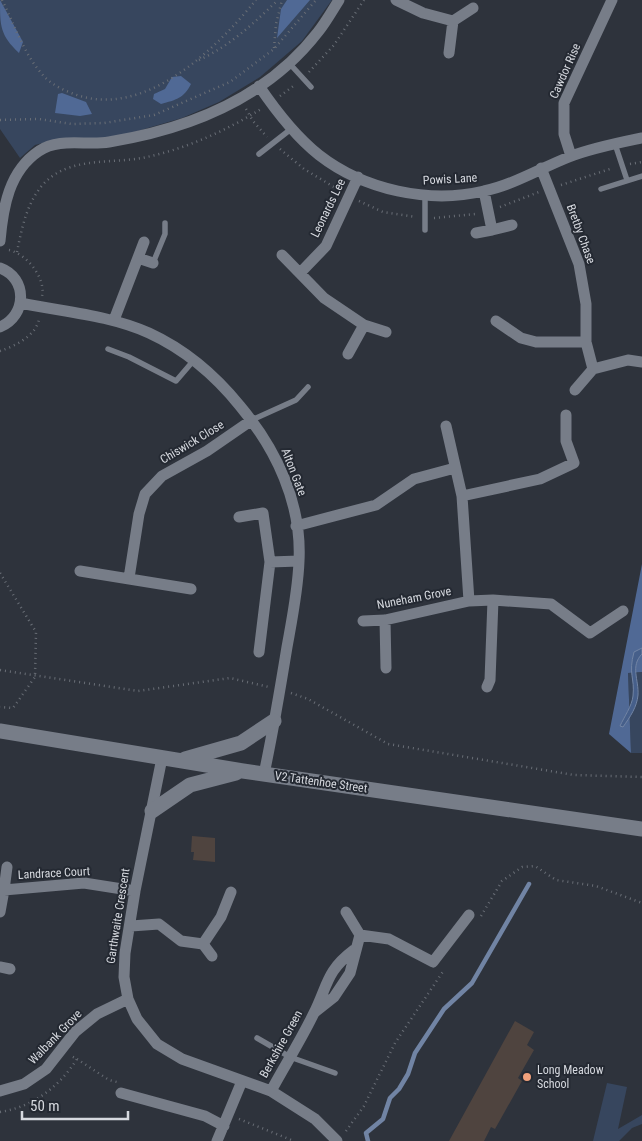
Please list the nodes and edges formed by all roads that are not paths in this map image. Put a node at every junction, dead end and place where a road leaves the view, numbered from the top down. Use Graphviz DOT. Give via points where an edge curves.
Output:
graph roads {
  1 [pos="338,0"];
  2 [pos="396,0"];
  3 [pos="612,0"];
  4 [pos="473,8"];
  5 [pos="453,21"];
  6 [pos="449,53"];
  7 [pos="289,63"];
  8 [pos="259,86"];
  9 [pos="311,87"];
  10 [pos="291,129"];
  11 [pos="642,138"];
  12 [pos="615,144"];
  13 [pos="259,154"];
  14 [pos="571,156"];
  15 [pos="540,168"];
  16 [pos="642,176"];
  17 [pos="358,177"];
  18 [pos="627,180"];
  19 [pos="601,189"];
  20 [pos="484,191"];
  21 [pos="425,196"];
  22 [pos="165,224"];
  23 [pos="512,225"];
  24 [pos="425,230"];
  25 [pos="492,230"];
  26 [pos="476,233"];
  27 [pos="0,241"];
  28 [pos="144,242"];
  29 [pos="282,255"];
  30 [pos="138,258"];
  31 [pos="153,264"];
  32 [pos="0,268"];
  33 [pos="301,272"];
  34 [pos="21,303"];
  35 [pos="114,320"];
  36 [pos="496,321"];
  37 [pos="364,325"];
  38 [pos="0,326"];
  39 [pos="386,332"];
  40 [pos="586,342"];
  41 [pos="108,349"];
  42 [pos="348,354"];
  43 [pos="194,360"];
  44 [pos="642,362"];
  45 [pos="593,369"];
  46 [pos="308,387"];
  47 [pos="575,390"];
  48 [pos="566,416"];
  49 [pos="252,420"];
  50 [pos="446,426"];
  51 [pos="455,468"];
  52 [pos="462,496"];
  53 [pos="239,517"];
  54 [pos="296,526"];
  55 [pos="300,561"];
  56 [pos="270,562"];
  57 [pos="80,571"];
  58 [pos="129,578"];
  59 [pos="191,589"];
  60 [pos="493,600"];
  61 [pos="469,601"];
  62 [pos="623,611"];
  63 [pos="384,620"];
  64 [pos="363,621"];
  65 [pos="259,652"];
  66 [pos="386,668"];
  67 [pos="488,687"];
  68 [pos="274,721"];
  69 [pos="0,731"];
  70 [pos="162,758"];
  71 [pos="178,761"];
  72 [pos="243,771"];
  73 [pos="264,774"];
  74 [pos="152,811"];
  75 [pos="642,829"];
  76 [pos="7,867"];
  77 [pos="4,890"];
  78 [pos="135,891"];
  79 [pos="231,892"];
  80 [pos="0,912"];
  81 [pos="346,912"];
  82 [pos="472,919"];
  83 [pos="131,926"];
  84 [pos="360,935"];
  85 [pos="203,944"];
  86 [pos="212,956"];
  87 [pos="128,999"];
  88 [pos="257,1038"];
  89 [pos="290,1057"];
  90 [pos="335,1073"];
  91 [pos="242,1081"];
  92 [pos="0,1091"];
  93 [pos="271,1091"];
  94 [pos="121,1093"];
  95 [pos="224,1126"];
  96 [pos="340,1138"];
  97 [pos="217,1141"];
  1 -- 7 [label="street" via="319,32"];
  2 -- 5 [label="street" via="423,13"];
  3 -- 14 [label="street, Cawdor Rise" via="564,103 564,134"];
  4 -- 5 [label="street"];
  5 -- 6 [label="street"];
  7 -- 8 [label="street"];
  7 -- 9 [label="lane"];
  8 -- 10 [label="street, Powis Lane"];
  8 -- 27 [label="street" via="241,99 173,129 106,143 56,144 40,150 22,165 11,184"];
  10 -- 13 [label="lane"];
  10 -- 17 [label="street, Powis Lane" via="320,156"];
  11 -- 12 [label="street, Powis Lane"];
  12 -- 14 [label="street, Powis Lane"];
  12 -- 18 [label="lane"];
  14 -- 15 [label="street, Powis Lane"];
  15 -- 20 [label="street, Powis Lane"];
  15 -- 40 [label="street, Bretby Chase" via="579,264 586,304"];
  16 -- 18 [label="lane"];
  17 -- 21 [label="street, Powis Lane"];
  17 -- 33 [label="street, Leonards Lee" via="326,246"];
  18 -- 19 [label="lane"];
  20 -- 21 [label="street, Powis Lane"];
  20 -- 25 [label="street"];
  21 -- 24 [label="lane"];
  22 -- 31 [label="lane" via="165,234"];
  23 -- 25 [label="street"];
  25 -- 26 [label="street"];
  28 -- 30 [label="street"];
  29 -- 33 [label="street"];
  30 -- 31 [label="street"];
  30 -- 35 [label="street"];
  32 -- 34 [label="street" via="13,276 18,284"];
  33 -- 37 [label="street" via="324,298"];
  34 -- 35 [label="street, Alton Gate"];
  34 -- 38 [label="street" via="12,319"];
  35 -- 43 [label="street, Alton Gate" via="149,333"];
  36 -- 40 [label="street" via="522,338 536,342"];
  37 -- 39 [label="street"];
  37 -- 42 [label="street"];
  40 -- 45 [label="street, Bretby Chase"];
  41 -- 43 [label="lane" via="176,381"];
  43 -- 49 [label="street, Alton Gate"];
  44 -- 45 [label="street" via="628,360"];
  45 -- 47 [label="street"];
  46 -- 49 [label="lane" via="296,400"];
  48 -- 52 [label="street" via="566,441 574,463 540,479"];
  49 -- 54 [label="street, Alton Gate" via="276,456 290,491"];
  49 -- 58 [label="street, Chiswick Close" via="208,451 162,476 145,494"];
  50 -- 51 [label="street, Nuneham Grove"];
  51 -- 52 [label="street, Nuneham Grove"];
  51 -- 54 [label="street" via="414,479 376,504"];
  52 -- 61 [label="street, Nuneham Grove"];
  53 -- 56 [label="street" via="263,513"];
  54 -- 55 [label="street, Alton Gate"];
  55 -- 56 [label="street"];
  55 -- 68 [label="street, Alton Gate"];
  56 -- 65 [label="street"];
  57 -- 58 [label="street"];
  58 -- 59 [label="street"];
  60 -- 61 [label="street, Nuneham Grove"];
  60 -- 62 [label="street, Nuneham Grove" via="551,604 590,633"];
  60 -- 67 [label="street"];
  61 -- 63 [label="street, Nuneham Grove"];
  63 -- 64 [label="street, Nuneham Grove"];
  63 -- 66 [label="street"];
  68 -- 71 [label="street" via="241,743"];
  68 -- 73 [label="street, Alton Gate"];
  69 -- 70 [label="street, V2 Tattenhoe Street"];
  70 -- 71 [label="street, V2 Tattenhoe Street"];
  70 -- 74 [label="street, Garthwaite Crescent"];
  71 -- 72 [label="street, V2 Tattenhoe Street"];
  72 -- 73 [label="street, V2 Tattenhoe Street"];
  72 -- 74 [label="street" via="190,786"];
  73 -- 75 [label="street, V2 Tattenhoe Street"];
  74 -- 78 [label="street, Garthwaite Crescent"];
  76 -- 77 [label="street, Landrace Court"];
  77 -- 78 [label="street, Landrace Court" via="84,883"];
  77 -- 80 [label="street, Landrace Court"];
  78 -- 83 [label="street, Garthwaite Crescent"];
  79 -- 85 [label="street" via="221,917"];
  81 -- 84 [label="street"];
  82 -- 84 [label="street" via="433,962 389,939"];
  83 -- 85 [label="street" via="159,924 182,941"];
  83 -- 87 [label="street, Garthwaite Crescent" via="124,977"];
  84 -- 89 [label="street, Berkshire Green" via="350,973 334,997 315,1012"];
  85 -- 86 [label="street"];
  87 -- 91 [label="street, Garthwaite Crescent" via="137,1019 157,1044 182,1059"];
  87 -- 92 [label="street, Walbank Grove" via="97,1014 75,1032 40,1074 24,1084"];
  88 -- 89 [label="lane"];
  89 -- 90 [label="lane"];
  89 -- 93 [label="street, Berkshire Green"];
  91 -- 93 [label="street, Garthwaite Crescent"];
  91 -- 95 [label="street"];
  93 -- 96 [label="street, Garthwaite Crescent"];
  94 -- 95 [label="street" via="205,1116"];
  95 -- 97 [label="street"];
}
